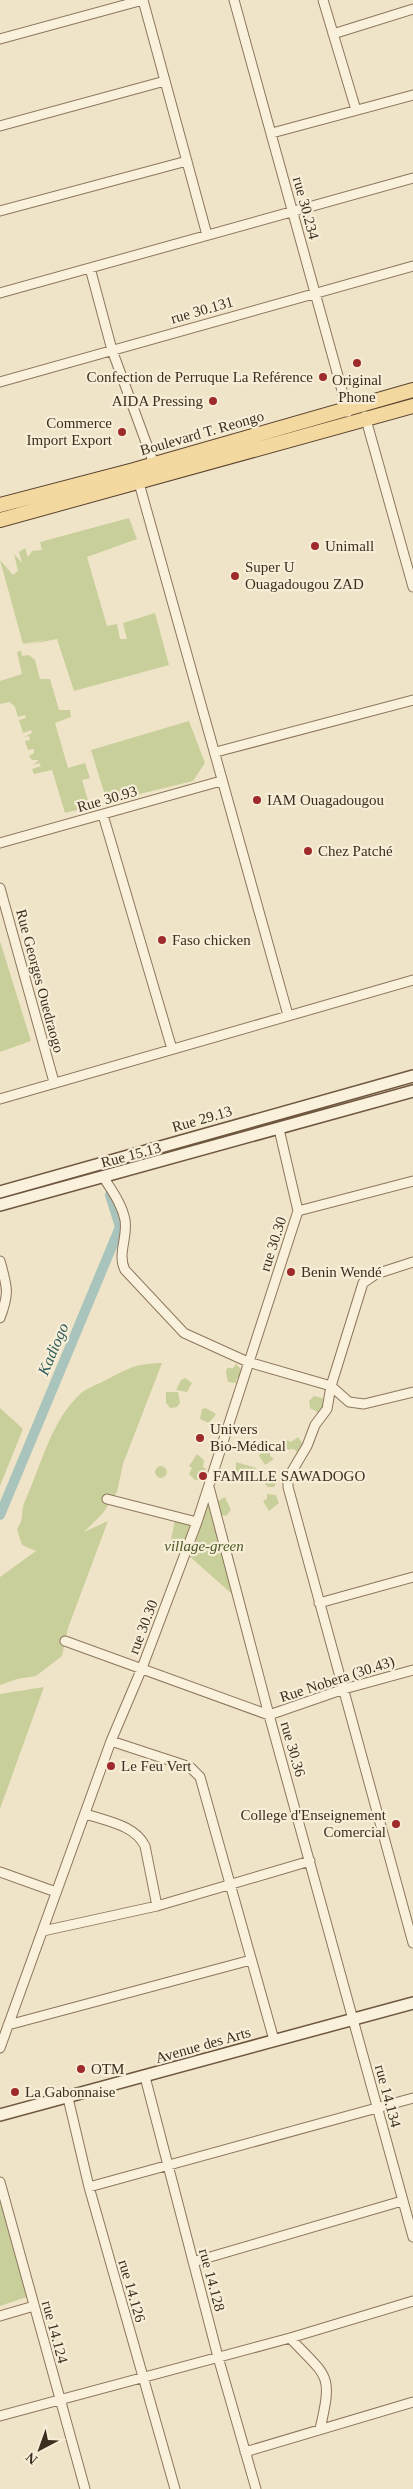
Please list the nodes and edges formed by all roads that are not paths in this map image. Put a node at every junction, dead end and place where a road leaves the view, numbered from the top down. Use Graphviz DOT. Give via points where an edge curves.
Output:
graph roads {
  1 [pos="143,0"];
  2 [pos="234,0"];
  3 [pos="323,0"];
  4 [pos="413,9"];
  5 [pos="333,34"];
  6 [pos="0,40"];
  7 [pos="165,81"];
  8 [pos="413,95"];
  9 [pos="356,110"];
  10 [pos="0,126"];
  11 [pos="272,133"];
  12 [pos="187,161"];
  13 [pos="413,178"];
  14 [pos="0,211"];
  15 [pos="292,212"];
  16 [pos="207,235"];
  17 [pos="413,266"];
  18 [pos="90,268"];
  19 [pos="314,292"];
  20 [pos="0,293"];
  21 [pos="112,350"];
  22 [pos="0,382"];
  23 [pos="413,390"];
  24 [pos="362,404"];
  25 [pos="413,406"];
  26 [pos="348,408"];
  27 [pos="366,420"];
  28 [pos="351,423"];
  29 [pos="154,464"];
  30 [pos="139,483"];
  31 [pos="0,505"];
  32 [pos="0,520"];
  33 [pos="413,587"];
  34 [pos="413,700"];
  35 [pos="216,752"];
  36 [pos="221,780"];
  37 [pos="103,815"];
  38 [pos="0,843"];
  39 [pos="0,888"];
  40 [pos="413,980"];
  41 [pos="288,1015"];
  42 [pos="172,1049"];
  43 [pos="413,1076"];
  44 [pos="54,1082"];
  45 [pos="413,1091"];
  46 [pos="0,1099"];
  47 [pos="279,1129"];
  48 [pos="104,1178"];
  49 [pos="413,1181"];
  50 [pos="0,1192"];
  51 [pos="0,1205"];
  52 [pos="298,1211"];
  53 [pos="0,1261"];
  54 [pos="413,1262"];
  55 [pos="4,1299"];
  56 [pos="0,1318"];
  57 [pos="248,1362"];
  58 [pos="331,1386"];
  59 [pos="413,1392"];
  60 [pos="209,1486"];
  61 [pos="106,1499"];
  62 [pos="197,1522"];
  63 [pos="413,1577"];
  64 [pos="319,1603"];
  65 [pos="65,1641"];
  66 [pos="142,1668"];
  67 [pos="413,1670"];
  68 [pos="344,1689"];
  69 [pos="269,1715"];
  70 [pos="111,1741"];
  71 [pos="86,1814"];
  72 [pos="310,1861"];
  73 [pos="0,1872"];
  74 [pos="231,1883"];
  75 [pos="56,1892"];
  76 [pos="157,1906"];
  77 [pos="43,1931"];
  78 [pos="413,1943"];
  79 [pos="251,1960"];
  80 [pos="413,2003"];
  81 [pos="354,2019"];
  82 [pos="8,2025"];
  83 [pos="274,2040"];
  84 [pos="0,2048"];
  85 [pos="144,2077"];
  86 [pos="68,2098"];
  87 [pos="413,2098"];
  88 [pos="377,2107"];
  89 [pos="0,2115"];
  90 [pos="168,2166"];
  91 [pos="0,2182"];
  92 [pos="89,2187"];
  93 [pos="402,2201"];
  94 [pos="413,2237"];
  95 [pos="193,2262"];
  96 [pos="413,2301"];
  97 [pos="34,2306"];
  98 [pos="0,2316"];
  99 [pos="290,2338"];
  100 [pos="218,2357"];
  101 [pos="142,2378"];
  102 [pos="59,2399"];
  103 [pos="413,2402"];
  104 [pos="0,2416"];
  105 [pos="320,2429"];
  106 [pos="244,2452"];
  107 [pos="85,2489"];
  108 [pos="174,2489"];
  109 [pos="256,2489"];
  1 -- 6 [label="street"];
  1 -- 7 [label="street"];
  2 -- 11 [label="street, rue 30.234"];
  3 -- 5 [label="street"];
  4 -- 5 [label="street"];
  5 -- 9 [label="street"];
  7 -- 10 [label="street"];
  7 -- 12 [label="street"];
  8 -- 9 [label="street"];
  9 -- 11 [label="street"];
  11 -- 15 [label="street, rue 30.234"];
  12 -- 14 [label="street"];
  12 -- 16 [label="street"];
  13 -- 15 [label="street"];
  15 -- 16 [label="street"];
  15 -- 19 [label="street, rue 30.234"];
  16 -- 18 [label="street"];
  17 -- 19 [label="street, rue 30.131"];
  18 -- 20 [label="street"];
  18 -- 21 [label="street"];
  19 -- 21 [label="street, rue 30.131"];
  19 -- 26 [label="street, rue 30.234"];
  21 -- 22 [label="street, rue 30.131"];
  21 -- 29 [label="street"];
  23 -- 24 [label="main road, Boulevard T. Reongo"];
  24 -- 26 [label="main road, Boulevard T. Reongo"];
  24 -- 27 [label="street"];
  25 -- 27 [label="main road, Boulevard T. Reongo"];
  26 -- 28 [label="street, rue 30.234"];
  26 -- 29 [label="main road, Boulevard T. Reongo"];
  27 -- 28 [label="main road, Boulevard T. Reongo"];
  27 -- 33 [label="street"];
  28 -- 30 [label="main road, Boulevard T. Reongo"];
  29 -- 31 [label="main road, Boulevard T. Reongo"];
  30 -- 32 [label="main road, Boulevard T. Reongo"];
  30 -- 35 [label="street"];
  34 -- 35 [label="street"];
  35 -- 36 [label="street"];
  36 -- 37 [label="street, Rue 30.93"];
  36 -- 41 [label="street"];
  37 -- 38 [label="street, Rue 30.93"];
  37 -- 42 [label="street"];
  39 -- 44 [label="street, Rue Georges Ouedraogo"];
  40 -- 41 [label="street"];
  41 -- 42 [label="street"];
  42 -- 44 [label="street"];
  43 -- 50 [label="main road, Rue 29.13"];
  44 -- 46 [label="street"];
  45 -- 47 [label="main road, Rue 15.13"];
  47 -- 48 [label="main road, Rue 15.13"];
  47 -- 52 [label="street"];
  48 -- 51 [label="main road, Rue 15.13"];
  48 -- 57 [label="street" via="125,1219 121,1263 125,1270 184,1333"];
  49 -- 52 [label="street"];
  52 -- 57 [label="street, rue 30.30"];
  53 -- 55 [label="street"];
  54 -- 58 [label="street" via="376,1274 363,1283"];
  55 -- 56 [label="street"];
  57 -- 58 [label="street"];
  57 -- 60 [label="street, rue 30.30"];
  58 -- 59 [label="street" via="350,1402 364,1404"];
  58 -- 64 [label="street" via="328,1410 315,1425 288,1478"];
  60 -- 62 [label="street, rue 30.30"];
  60 -- 69 [label="street, rue 30.36"];
  61 -- 62 [label="street"];
  62 -- 66 [label="street, rue 30.30"];
  63 -- 64 [label="street"];
  64 -- 68 [label="street"];
  65 -- 66 [label="street"];
  66 -- 69 [label="street"];
  66 -- 70 [label="street, rue 30.30"];
  67 -- 68 [label="street, Rue Nobera (30.43)"];
  68 -- 69 [label="street, Rue Nobera (30.43)"];
  68 -- 78 [label="street"];
  69 -- 72 [label="street, rue 30.36"];
  70 -- 71 [label="street, rue 30.30"];
  70 -- 74 [label="street" via="190,1767 200,1778"];
  71 -- 75 [label="street, rue 30.30"];
  71 -- 76 [label="street" via="134,1832 141,1838"];
  72 -- 74 [label="street"];
  72 -- 81 [label="street, rue 30.36"];
  73 -- 75 [label="street"];
  74 -- 76 [label="street"];
  74 -- 79 [label="street"];
  75 -- 77 [label="street, rue 30.30"];
  76 -- 77 [label="street"];
  77 -- 82 [label="street, rue 30.30"];
  79 -- 82 [label="street"];
  79 -- 83 [label="street"];
  80 -- 81 [label="main road, Avenue des Arts"];
  81 -- 83 [label="main road, Avenue des Arts"];
  81 -- 88 [label="street, rue 14.134"];
  82 -- 84 [label="street, rue 30.30"];
  83 -- 85 [label="main road, Avenue des Arts"];
  85 -- 86 [label="main road, Avenue des Arts"];
  85 -- 90 [label="street, rue 14.128"];
  86 -- 89 [label="main road, Avenue des Arts"];
  86 -- 92 [label="street, rue 14.126"];
  87 -- 88 [label="street"];
  88 -- 90 [label="street"];
  88 -- 93 [label="street, rue 14.134"];
  90 -- 92 [label="street"];
  90 -- 95 [label="street, rue 14.128"];
  91 -- 97 [label="street, rue 14.124"];
  92 -- 101 [label="street, rue 14.126"];
  93 -- 94 [label="street, rue 14.134"];
  93 -- 95 [label="street"];
  95 -- 100 [label="street, rue 14.128"];
  96 -- 99 [label="street"];
  97 -- 98 [label="street"];
  97 -- 102 [label="street, rue 14.124"];
  99 -- 100 [label="street"];
  99 -- 105 [label="street" via="326,2379 327,2399"];
  100 -- 101 [label="street"];
  100 -- 106 [label="street, rue 14.128"];
  101 -- 102 [label="street"];
  101 -- 108 [label="street, rue 14.126"];
  102 -- 104 [label="street"];
  102 -- 107 [label="street, rue 14.124"];
  103 -- 105 [label="street"];
  105 -- 106 [label="street"];
  106 -- 109 [label="street, rue 14.128"];
}
